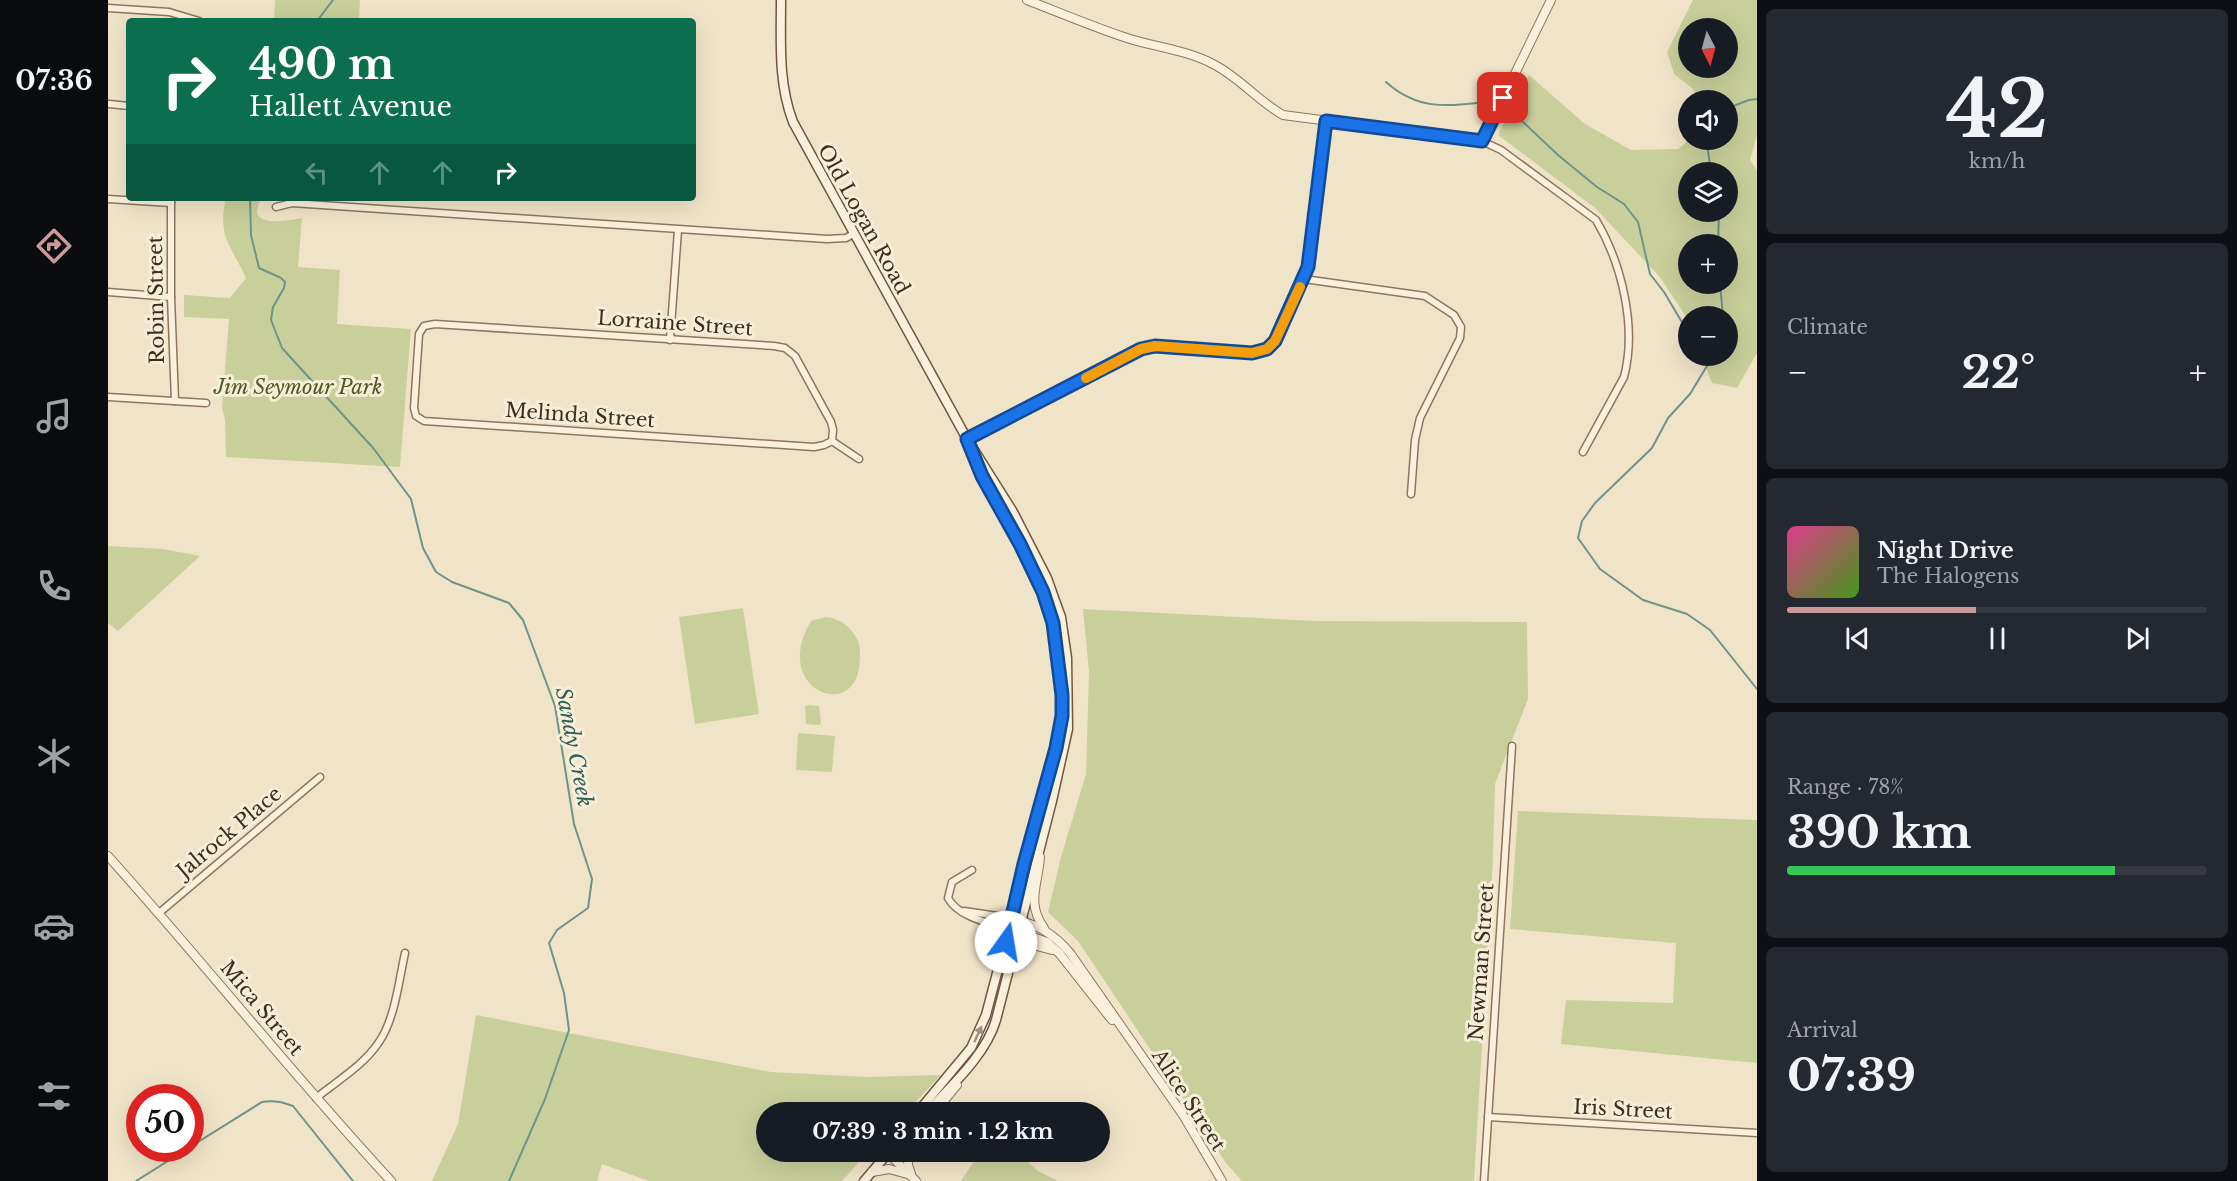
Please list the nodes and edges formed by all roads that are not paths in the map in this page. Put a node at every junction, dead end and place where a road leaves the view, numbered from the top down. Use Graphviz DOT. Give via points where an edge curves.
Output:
graph roads {
  1 [pos="781,0"];
  2 [pos="1027,0"];
  3 [pos="1551,0"];
  4 [pos="108,8"];
  5 [pos="183,18"];
  6 [pos="109,104"];
  7 [pos="126,106"];
  8 [pos="1326,121"];
  9 [pos="1482,141"];
  10 [pos="108,199"];
  11 [pos="126,200"];
  12 [pos="171,201"];
  13 [pos="276,207"];
  14 [pos="678,230"];
  15 [pos="854,234"];
  16 [pos="1304,279"];
  17 [pos="108,292"];
  18 [pos="171,297"];
  19 [pos="424,326"];
  20 [pos="670,340"];
  21 [pos="108,397"];
  22 [pos="175,401"];
  23 [pos="206,403"];
  24 [pos="967,439"];
  25 [pos="832,441"];
  26 [pos="1583,452"];
  27 [pos="859,459"];
  28 [pos="1412,494"];
  29 [pos="1512,746"];
  30 [pos="320,777"];
  31 [pos="1041,846"];
  32 [pos="108,856"];
  33 [pos="972,870"];
  34 [pos="960,910"];
  35 [pos="159,913"];
  36 [pos="1011,918"];
  37 [pos="1022,921"];
  38 [pos="1009,929"];
  39 [pos="1046,930"];
  40 [pos="1019,932"];
  41 [pos="1014,950"];
  42 [pos="405,953"];
  43 [pos="1059,953"];
  44 [pos="1128,1037"];
  45 [pos="982,1049"];
  46 [pos="316,1098"];
  47 [pos="925,1102"];
  48 [pos="936,1102"];
  49 [pos="943,1102"];
  50 [pos="1488,1117"];
  51 [pos="1757,1133"];
  52 [pos="880,1162"];
  53 [pos="898,1162"];
  54 [pos="908,1162"];
  55 [pos="871,1172"];
  56 [pos="914,1178"];
  57 [pos="391,1181"];
  58 [pos="864,1181"];
  59 [pos="1222,1181"];
  60 [pos="1484,1181"];
  1 -- 15 [label="main road, Old Logan Road" via="786,104"];
  2 -- 8 [label="street" via="1122,37 1198,57 1226,70 1268,107 1283,115"];
  3 -- 9 [label="street"];
  4 -- 5 [label="street" via="169,12"];
  6 -- 7 [label="street"];
  8 -- 9 [label="street"];
  8 -- 16 [label="street"];
  9 -- 26 [label="street" via="1501,150 1588,212 1605,234 1626,299 1627,365"];
  10 -- 11 [label="street"];
  12 -- 18 [label="street, Robin Street"];
  13 -- 14 [label="street" via="292,203"];
  14 -- 15 [label="street" via="827,239"];
  14 -- 20 [label="street"];
  15 -- 24 [label="main road, Old Logan Road"];
  16 -- 24 [label="street" via="1275,341 1267,349 1252,353 1155,346 1141,349"];
  16 -- 28 [label="street" via="1425,296 1454,315 1461,327 1460,338 1420,418"];
  17 -- 18 [label="street"];
  18 -- 22 [label="street, Robin Street"];
  19 -- 20 [label="street, Lorraine Street"];
  19 -- 25 [label="street, Melinda Street" via="419,334 414,408 416,416 424,421 814,447"];
  20 -- 25 [label="street, Lorraine Street" via="785,348 795,356 831,422"];
  21 -- 22 [label="street"];
  22 -- 23 [label="street"];
  24 -- 31 [label="main road, Old Logan Road" via="1037,558 1053,592 1064,630 1068,729"];
  24 -- 36 [label="main road, Old Logan Road" via="982,476 1043,592 1053,623 1062,695 1056,748"];
  25 -- 27 [label="street"];
  29 -- 50 [label="street, Newman Street"];
  30 -- 35 [label="street, Jalrock Place"];
  31 -- 37 [label="main road, Old Logan Road"];
  31 -- 39 [label="street, Old Logan Road" via="1034,910"];
  32 -- 35 [label="street, Mica Street"];
  33 -- 34 [label="street" via="952,882 948,898 952,907"];
  34 -- 36 [label="street"];
  34 -- 38 [label="street"];
  35 -- 46 [label="street, Mica Street"];
  36 -- 37 [label="street, Alice Street"];
  36 -- 38 [label="main road, Old Logan Road"];
  37 -- 39 [label="street, Alice Street"];
  37 -- 40 [label="main road, Old Logan Road"];
  38 -- 40 [label="street, Alice Street"];
  47 -- 38 [label="main road, Old Logan Road, one-way" via="979,1033"];
  39 -- 44 [label="street, Alice Street" via="1070,953"];
  40 -- 41 [label="main road, Old Logan Road"];
  40 -- 43 [label="street, Alice Street" via="1047,942"];
  41 -- 43 [label="street" via="1033,945"];
  41 -- 45 [label="main road, Old Logan Road" via="993,1031"];
  42 -- 46 [label="street" via="388,1027 379,1042"];
  43 -- 44 [label="street, Alice Street"];
  44 -- 59 [label="street, Alice Street" via="1183,1114"];
  45 -- 48 [label="main road, Old Logan Road"];
  45 -- 49 [label="street"];
  46 -- 57 [label="street, Mica Street"];
  50 -- 51 [label="street, Iris Street"];
  50 -- 60 [label="street, Newman Street"];
  52 -- 55 [label="main road"];
  53 -- 56 [label="street"];
  54 -- 56 [label="street"];
  55 -- 56 [label="street" via="889,1169"];
  55 -- 58 [label="main road"];
}
